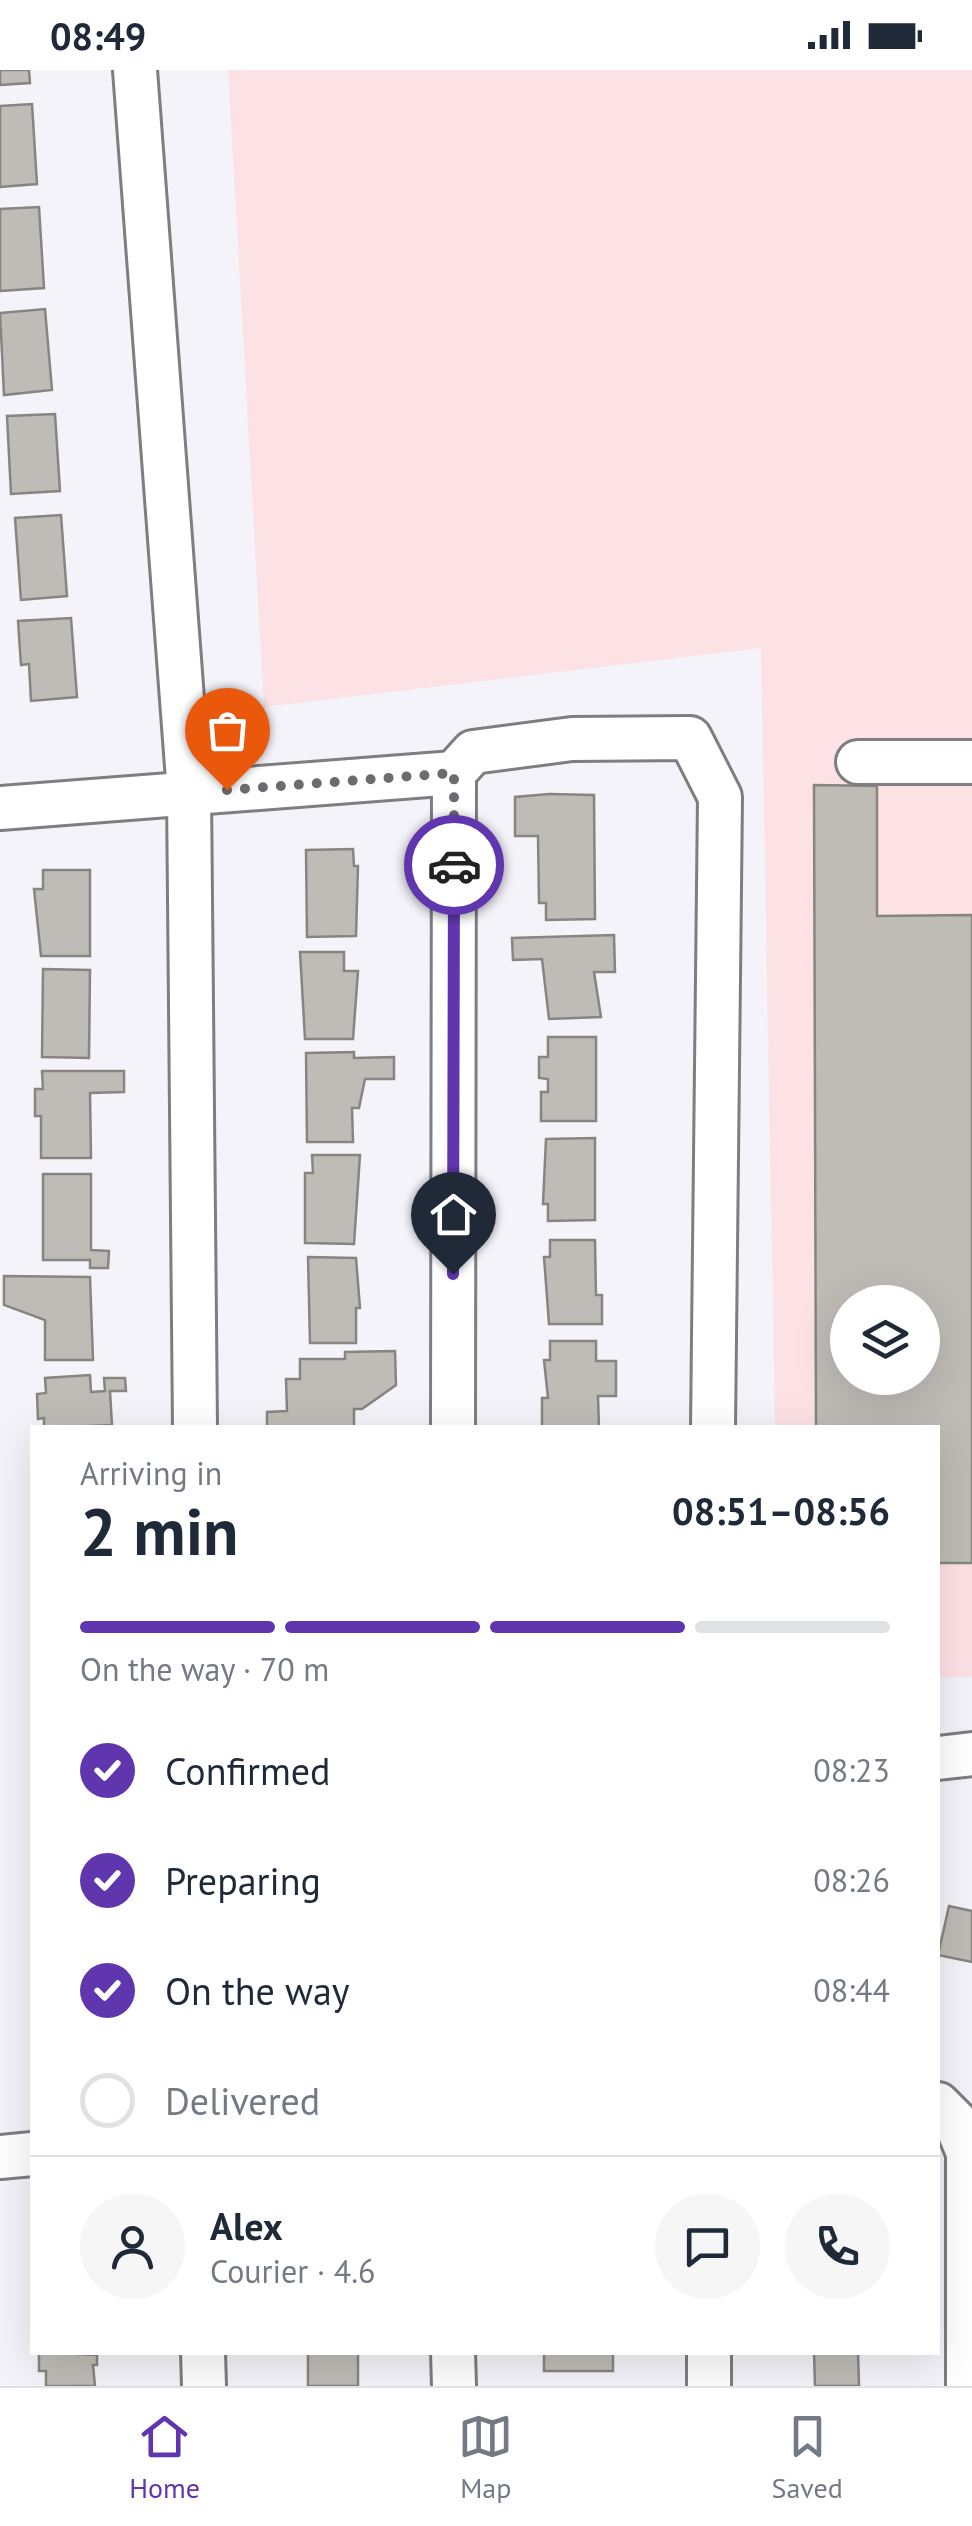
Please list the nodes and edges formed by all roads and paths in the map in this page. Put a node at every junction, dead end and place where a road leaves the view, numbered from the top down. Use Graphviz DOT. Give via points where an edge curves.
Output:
graph roads {
  1 [pos="135,70"];
  2 [pos="858,762"];
  3 [pos="972,762"];
  4 [pos="454,773"];
  5 [pos="189,794"];
  6 [pos="0,808"];
  7 [pos="195,1425"];
  8 [pos="453,1425"];
  9 [pos="713,1425"];
  10 [pos="972,1754"];
  11 [pos="940,1758"];
  12 [pos="940,2106"];
  13 [pos="30,2154"];
  14 [pos="0,2157"];
  15 [pos="204,2355"];
  16 [pos="453,2355"];
  17 [pos="710,2355"];
  18 [pos="204,2386"];
  19 [pos="454,2386"];
  20 [pos="709,2386"];
  21 [pos="968,2386"];
  1 -- 5 [label="street"];
  2 -- 3 [label="street"];
  4 -- 5 [label="street"];
  4 -- 8 [label="street"];
  4 -- 9 [label="street" via="473,752 572,738 690,738 720,797"];
  5 -- 6 [label="street"];
  5 -- 7 [label="street"];
  10 -- 11 [label="street"];
  12 -- 21 [label="street" via="955,2121 968,2153"];
  13 -- 14 [label="street"];
  15 -- 18 [label="street"];
  16 -- 19 [label="street"];
  17 -- 20 [label="street"];
}
